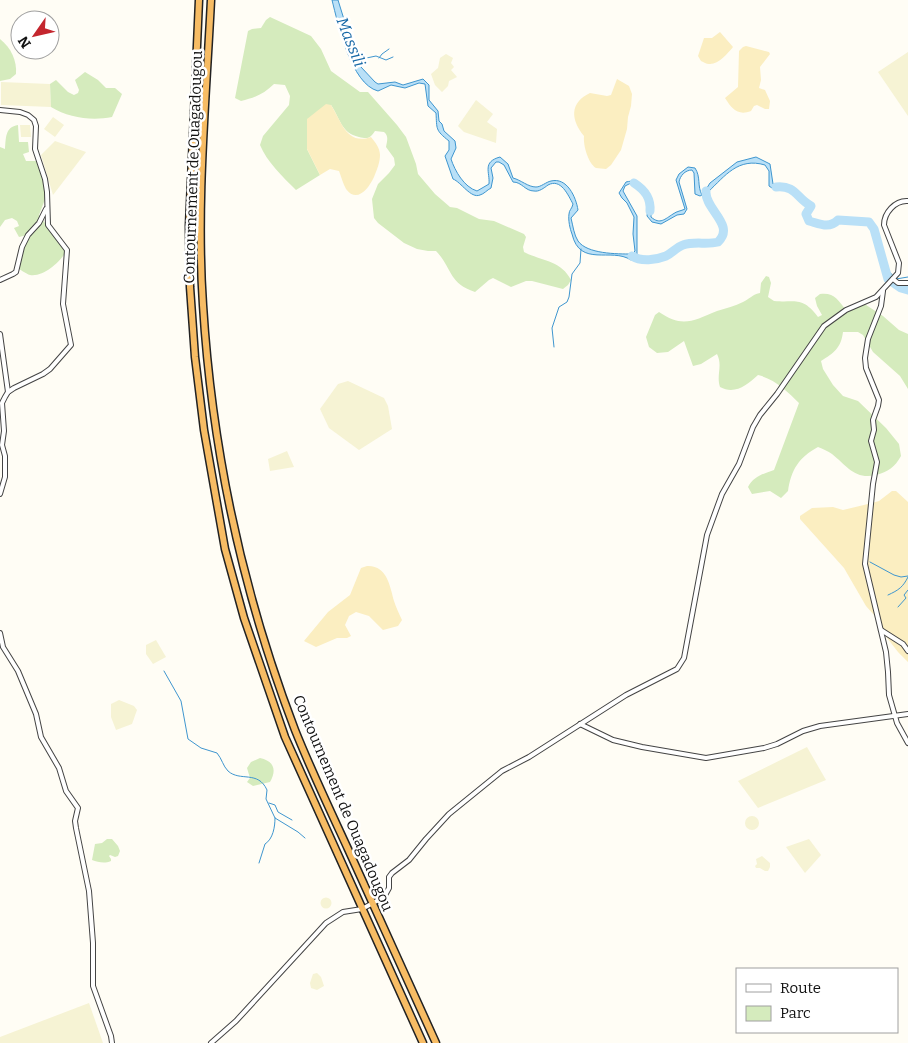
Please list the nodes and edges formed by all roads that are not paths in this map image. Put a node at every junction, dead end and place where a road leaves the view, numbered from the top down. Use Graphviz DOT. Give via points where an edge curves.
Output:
graph roads {
  1 [pos="199,0"];
  2 [pos="211,0"];
  3 [pos="0,110"];
  4 [pos="908,201"];
  5 [pos="47,208"];
  6 [pos="893,279"];
  7 [pos="0,280"];
  8 [pos="908,284"];
  9 [pos="882,292"];
  10 [pos="0,334"];
  11 [pos="8,392"];
  12 [pos="0,494"];
  13 [pos="881,630"];
  14 [pos="0,633"];
  15 [pos="908,651"];
  16 [pos="908,714"];
  17 [pos="894,716"];
  18 [pos="580,724"];
  19 [pos="908,744"];
  20 [pos="373,904"];
  21 [pos="362,909"];
  22 [pos="112,1043"];
  23 [pos="211,1043"];
  24 [pos="423,1043"];
  25 [pos="436,1043"];
  1 -- 21 [label="highway, Contournement de Ouagadougou" via="190,287 195,357 212,482 230,566 266,686 288,745"];
  2 -- 20 [label="highway, Contournement de Ouagadougou" via="202,187 202,304 228,499 242,564 295,730"];
  3 -- 5 [label="street" via="20,112 34,120 35,149 45,179"];
  4 -- 6 [label="street" via="900,201 884,219 899,263 898,273"];
  5 -- 7 [label="street" via="22,247 16,272"];
  5 -- 11 [label="street" via="48,224 67,250 63,304 72,342 50,369"];
  6 -- 8 [label="street"];
  6 -- 9 [label="street"];
  9 -- 13 [label="street" via="881,306 868,339 865,358 879,400 871,442 877,462 865,564"];
  9 -- 18 [label="street" via="876,298 846,310 824,326 753,427 707,535 681,664"];
  10 -- 11 [label="street"];
  11 -- 12 [label="street" via="2,403 2,445 6,468"];
  13 -- 15 [label="street"];
  13 -- 17 [label="street"];
  14 -- 22 [label="street" via="3,648 18,671 36,714 40,737 59,768 66,791 78,808 75,821 89,892 93,986"];
  16 -- 17 [label="street"];
  17 -- 18 [label="street" via="820,726 764,748 706,758 613,740"];
  17 -- 19 [label="street"];
  18 -- 20 [label="street" via="502,771 449,814 409,860 392,873 384,897"];
  20 -- 21 [label="street"];
  20 -- 25 [label="highway, Contournement de Ouagadougou"];
  21 -- 23 [label="street" via="343,912 326,923 236,1021"];
  21 -- 24 [label="highway, Contournement de Ouagadougou"];
}
